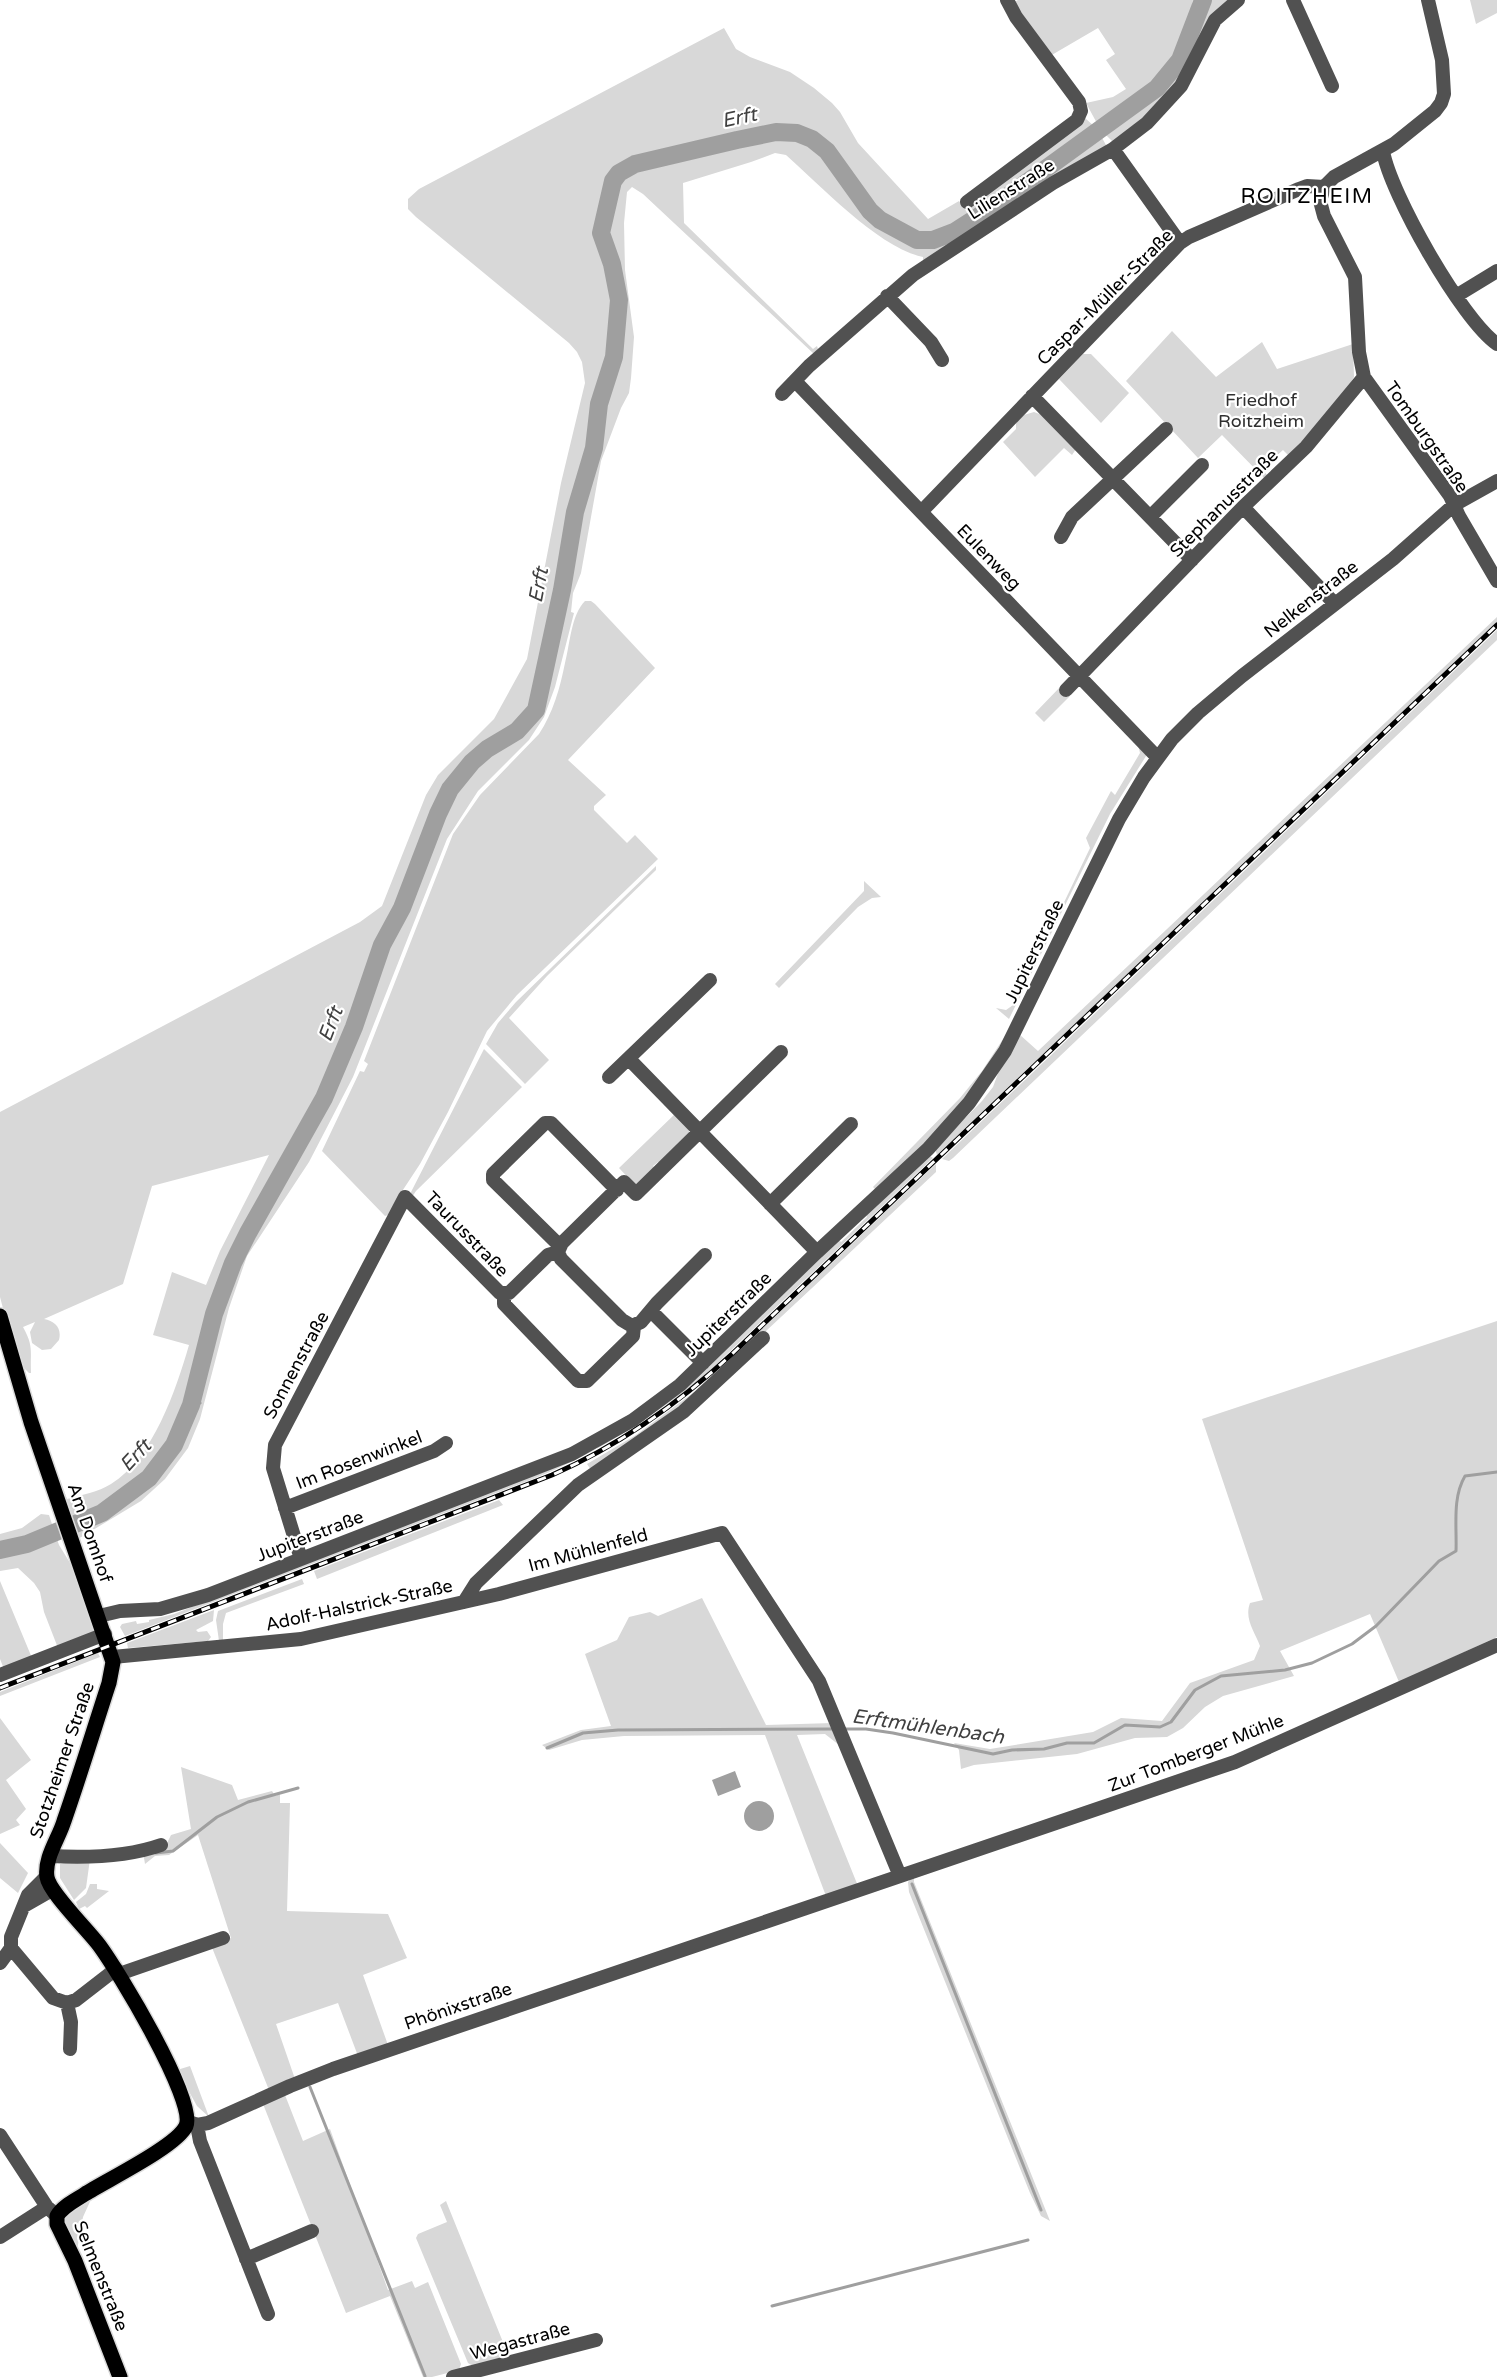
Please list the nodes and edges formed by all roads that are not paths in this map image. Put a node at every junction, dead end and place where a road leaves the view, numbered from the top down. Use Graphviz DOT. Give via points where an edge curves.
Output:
graph roads {
  1 [pos="1007,0"];
  2 [pos="1238,0"];
  3 [pos="1293,0"];
  4 [pos="1428,0"];
  5 [pos="1332,86"];
  6 [pos="1113,149"];
  7 [pos="1383,151"];
  8 [pos="1324,187"];
  9 [pos="967,202"];
  10 [pos="1180,243"];
  11 [pos="1497,271"];
  12 [pos="887,296"];
  13 [pos="1456,296"];
  14 [pos="1497,344"];
  15 [pos="942,360"];
  16 [pos="1364,377"];
  17 [pos="795,381"];
  18 [pos="782,394"];
  19 [pos="1032,396"];
  20 [pos="1167,429"];
  21 [pos="1202,465"];
  22 [pos="1113,478"];
  23 [pos="1497,481"];
  24 [pos="1454,505"];
  25 [pos="1243,507"];
  26 [pos="921,512"];
  27 [pos="1150,517"];
  28 [pos="1061,537"];
  29 [pos="1192,560"];
  30 [pos="1497,581"];
  31 [pos="1335,604"];
  32 [pos="1080,676"];
  33 [pos="1066,690"];
  34 [pos="1158,758"];
  35 [pos="710,980"];
  36 [pos="781,1052"];
  37 [pos="629,1059"];
  38 [pos="609,1077"];
  39 [pos="851,1124"];
  40 [pos="699,1132"];
  41 [pos="617,1190"];
  42 [pos="405,1197"];
  43 [pos="770,1204"];
  44 [pos="559,1249"];
  45 [pos="817,1252"];
  46 [pos="705,1255"];
  47 [pos="504,1293"];
  48 [pos="652,1312"];
  49 [pos="0,1316"];
  50 [pos="634,1326"];
  51 [pos="763,1338"];
  52 [pos="703,1364"];
  53 [pos="446,1443"];
  54 [pos="285,1508"];
  55 [pos="301,1559"];
  56 [pos="464,1602"];
  57 [pos="99,1617"];
  58 [pos="105,1635"];
  59 [pos="1497,1645"];
  60 [pos="113,1657"];
  61 [pos="0,1675"];
  62 [pos="161,1845"];
  63 [pos="50,1856"];
  64 [pos="900,1876"];
  65 [pos="49,1883"];
  66 [pos="223,1938"];
  67 [pos="11,1948"];
  68 [pos="0,1963"];
  69 [pos="118,1972"];
  70 [pos="67,2003"];
  71 [pos="70,2049"];
  72 [pos="192,2123"];
  73 [pos="0,2135"];
  74 [pos="52,2211"];
  75 [pos="312,2231"];
  76 [pos="0,2236"];
  77 [pos="246,2259"];
  78 [pos="268,2314"];
  79 [pos="596,2340"];
  80 [pos="120,2377"];
  81 [pos="453,2377"];
  1 -- 9 [label="street" via="1081,107 1077,120"];
  2 -- 6 [label="street, Lilienstraße" via="1212,25 1174,97"];
  3 -- 5 [label="street"];
  4 -- 7 [label="street, Caspar-Müller-Straße" via="1442,60 1443,99 1435,111"];
  6 -- 10 [label="street"];
  6 -- 12 [label="street, Lilienstraße" via="953,248"];
  7 -- 8 [label="street, Caspar-Müller-Straße" via="1338,174"];
  7 -- 13 [label="street" via="1394,187"];
  8 -- 10 [label="street, Caspar-Müller-Straße" via="1299,189"];
  8 -- 16 [label="street" via="1320,201 1324,216 1355,277"];
  10 -- 19 [label="street, Caspar-Müller-Straße"];
  11 -- 13 [label="street"];
  12 -- 15 [label="street" via="931,342"];
  12 -- 17 [label="street, Lilienstraße"];
  13 -- 14 [label="street" via="1481,331"];
  16 -- 24 [label="street, Tomburgstraße"];
  16 -- 25 [label="street, Stephanusstraße" via="1306,447"];
  17 -- 18 [label="street, Lilienstraße"];
  17 -- 26 [label="street, Eulenweg"];
  19 -- 22 [label="street"];
  19 -- 26 [label="street, Caspar-Müller-Straße"];
  20 -- 22 [label="street"];
  21 -- 27 [label="street"];
  22 -- 27 [label="street"];
  22 -- 28 [label="street" via="1072,518"];
  23 -- 24 [label="street, Nelkenstraße"];
  24 -- 30 [label="street, Tomburgstraße"];
  24 -- 31 [label="street, Nelkenstraße"];
  25 -- 29 [label="street, Stephanusstraße"];
  25 -- 31 [label="street"];
  26 -- 32 [label="street, Eulenweg"];
  27 -- 29 [label="street"];
  29 -- 32 [label="street, Stephanusstraße"];
  31 -- 34 [label="street, Nelkenstraße" via="1198,713"];
  32 -- 33 [label="street, Stephanusstraße"];
  32 -- 34 [label="street, Eulenweg"];
  34 -- 45 [label="street, Jupiterstraße" via="1119,819 990,1077 928,1149"];
  35 -- 37 [label="street"];
  36 -- 40 [label="street"];
  37 -- 38 [label="street"];
  37 -- 40 [label="street"];
  39 -- 43 [label="street"];
  40 -- 41 [label="street" via="636,1194 624,1182"];
  40 -- 43 [label="street"];
  41 -- 44 [label="street, Taurusstraße"];
  41 -- 44 [label="street" via="551,1123 544,1123 493,1174 493,1180"];
  42 -- 47 [label="street, Taurusstraße"];
  42 -- 54 [label="street, Sonnenstraße" via="274,1445 273,1468"];
  43 -- 45 [label="street"];
  44 -- 47 [label="street, Taurusstraße"];
  44 -- 50 [label="street" via="561,1258 622,1320"];
  45 -- 52 [label="street, Jupiterstraße"];
  46 -- 48 [label="street, Taurusstraße"];
  47 -- 50 [label="street, Taurusstraße" via="504,1304 578,1381 587,1381 633,1336"];
  48 -- 50 [label="street, Taurusstraße"];
  48 -- 52 [label="street"];
  49 -- 57 [label="main road, Am Domhof" via="31,1422"];
  51 -- 56 [label="street, Adolf-Halstrick-Straße" via="683,1412 578,1485 476,1583"];
  52 -- 55 [label="street, Jupiterstraße" via="642,1414 583,1449"];
  53 -- 54 [label="street, Im Rosenwinkel"];
  54 -- 55 [label="street, Sonnenstraße"];
  55 -- 57 [label="street, Jupiterstraße" via="174,1606"];
  56 -- 60 [label="street, Adolf-Halstrick-Straße" via="301,1639"];
  56 -- 64 [label="street, Im Mühlenfeld" via="722,1533 812,1668"];
  57 -- 58 [label="main road, Am Domhof"];
  58 -- 60 [label="main road, Am Domhof"];
  58 -- 61 [label="street"];
  59 -- 64 [label="street, Zur Tomberger Mühle" via="1235,1762"];
  60 -- 63 [label="main road, Stotzheimer Straße" via="109,1683"];
  62 -- 63 [label="street" via="112,1854"];
  63 -- 65 [label="main road, Stotzheimer Straße"];
  64 -- 72 [label="street, Phönixstraße" via="333,2069 208,2123"];
  65 -- 67 [label="street" via="28,1895 11,1937"];
  65 -- 69 [label="main road"];
  66 -- 69 [label="street"];
  67 -- 68 [label="street"];
  67 -- 70 [label="street" via="53,1998"];
  69 -- 70 [label="street"];
  69 -- 72 [label="main road" via="179,2087"];
  70 -- 71 [label="street" via="72,2022"];
  72 -- 74 [label="main road" via="169,2144"];
  72 -- 77 [label="street"];
  73 -- 74 [label="street, Selmenstraße"];
  74 -- 76 [label="street"];
  74 -- 80 [label="main road, Selmenstraße"];
  75 -- 77 [label="street"];
  77 -- 78 [label="street"];
  79 -- 81 [label="street, Wegastraße"];
}
